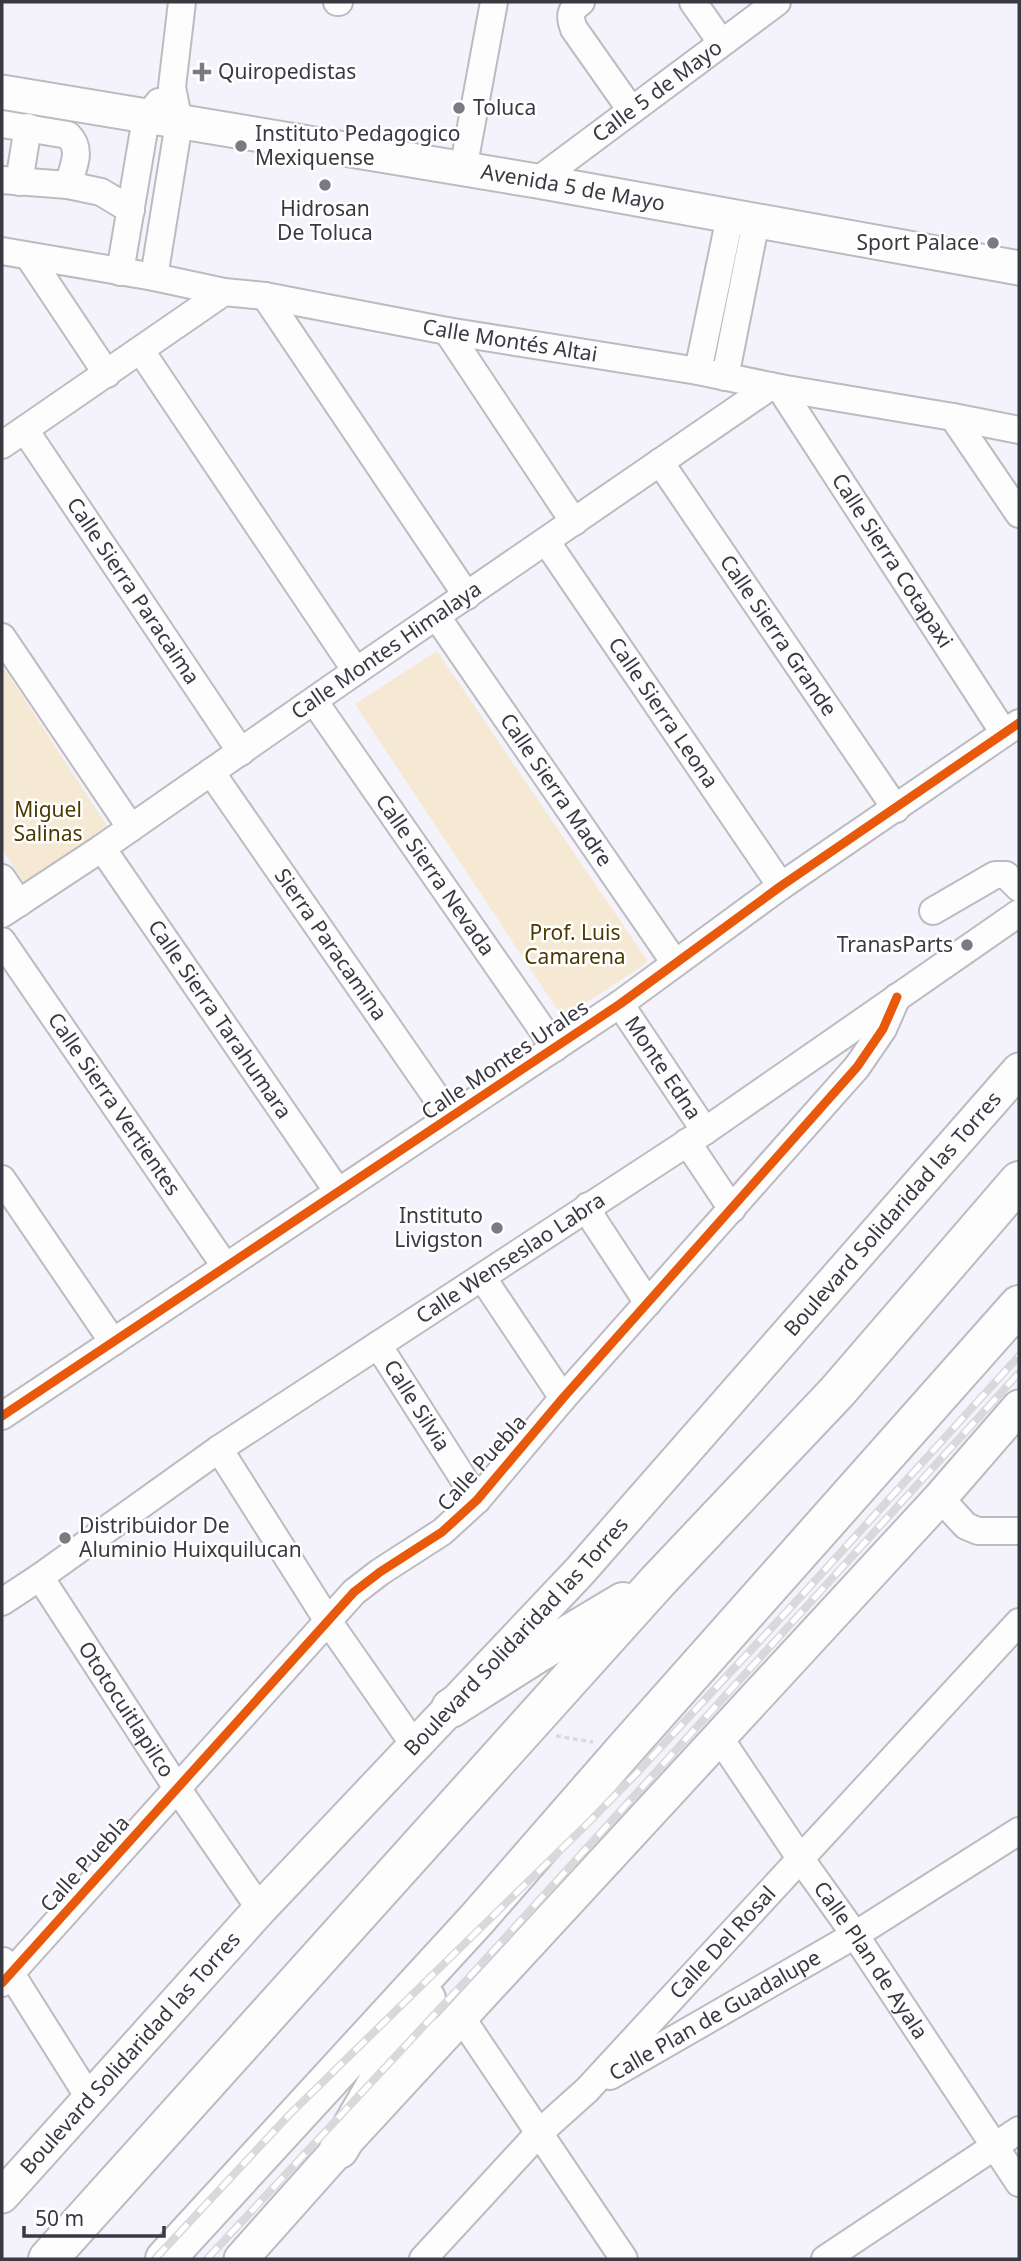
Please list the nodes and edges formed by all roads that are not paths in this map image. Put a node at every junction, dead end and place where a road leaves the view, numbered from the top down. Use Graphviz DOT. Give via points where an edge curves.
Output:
graph roads {
  1 [pos="181,2"];
  2 [pos="494,2"];
  3 [pos="581,2"];
  4 [pos="693,2"];
  5 [pos="777,2"];
  6 [pos="722,43"];
  7 [pos="172,87"];
  8 [pos="2,92"];
  9 [pos="631,110"];
  10 [pos="146,118"];
  11 [pos="179,123"];
  12 [pos="2,124"];
  13 [pos="28,127"];
  14 [pos="463,170"];
  15 [pos="10,181"];
  16 [pos="537,181"];
  17 [pos="68,185"];
  18 [pos="133,198"];
  19 [pos="743,219"];
  20 [pos="2,251"];
  21 [pos="29,257"];
  22 [pos="1019,268"];
  23 [pos="120,272"];
  24 [pos="154,277"];
  25 [pos="224,292"];
  26 [pos="265,296"];
  27 [pos="447,331"];
  28 [pos="141,351"];
  29 [pos="698,371"];
  30 [pos="107,374"];
  31 [pos="725,377"];
  32 [pos="775,387"];
  33 [pos="953,416"];
  34 [pos="25,430"];
  35 [pos="1019,430"];
  36 [pos="2,445"];
  37 [pos="660,462"];
  38 [pos="1019,514"];
  39 [pos="574,522"];
  40 [pos="546,541"];
  41 [pos="467,596"];
  42 [pos="437,617"];
  43 [pos="2,637"];
  44 [pos="356,671"];
  45 [pos="314,701"];
  46 [pos="1012,728"];
  47 [pos="241,752"];
  48 [pos="211,772"];
  49 [pos="896,809"];
  50 [pos="131,828"];
  51 [pos="102,848"];
  52 [pos="2,878"];
  53 [pos="781,887"];
  54 [pos="1019,888"];
  55 [pos="10,908"];
  56 [pos="933,911"];
  57 [pos="1019,913"];
  58 [pos="2,941"];
  59 [pos="675,963"];
  60 [pos="897,996"];
  61 [pos="620,1004"];
  62 [pos="555,1048"];
  63 [pos="1019,1070"];
  64 [pos="450,1117"];
  65 [pos="696,1137"];
  66 [pos="2,1179"];
  67 [pos="1019,1181"];
  68 [pos="338,1192"];
  69 [pos="588,1206"];
  70 [pos="732,1209"];
  71 [pos="225,1266"];
  72 [pos="482,1277"];
  73 [pos="648,1303"];
  74 [pos="1019,1305"];
  75 [pos="1019,1329"];
  76 [pos="113,1342"];
  77 [pos="378,1345"];
  78 [pos="980,1349"];
  79 [pos="563,1398"];
  80 [pos="1019,1407"];
  81 [pos="3,1412"];
  82 [pos="219,1449"];
  83 [pos="940,1498"];
  84 [pos="477,1500"];
  85 [pos="1019,1531"];
  86 [pos="40,1577"];
  87 [pos="657,1581"];
  88 [pos="2,1602"];
  89 [pos="328,1621"];
  90 [pos="1019,1622"];
  91 [pos="451,1708"];
  92 [pos="719,1737"];
  93 [pos="415,1746"];
  94 [pos="177,1787"];
  95 [pos="1019,1831"];
  96 [pos="800,1857"];
  97 [pos="260,1909"];
  98 [pos="477,1919"];
  99 [pos="855,1935"];
  100 [pos="4,1972"];
  101 [pos="461,2017"];
  102 [pos="587,2090"];
  103 [pos="90,2099"];
  104 [pos="1019,2130"];
  105 [pos="539,2133"];
  106 [pos="994,2147"];
  107 [pos="339,2149"];
  108 [pos="1019,2183"];
  109 [pos="2,2196"];
  110 [pos="48,2259"];
  111 [pos="165,2259"];
  112 [pos="241,2259"];
  113 [pos="422,2259"];
  114 [pos="624,2259"];
  115 [pos="825,2259"];
  1 -- 7 [label="street"];
  2 -- 14 [label="street"];
  3 -- 9 [label="street" via="572,10 573,29"];
  4 -- 6 [label="street"];
  5 -- 6 [label="street, Calle 5 de Mayo"];
  6 -- 9 [label="street, Calle 5 de Mayo"];
  7 -- 10 [label="street"];
  7 -- 11 [label="street"];
  8 -- 10 [label="main road, Avenida 5 de Mayo"];
  9 -- 16 [label="street, Calle 5 de Mayo"];
  10 -- 11 [label="main road, Avenida 5 de Mayo"];
  10 -- 18 [label="street"];
  11 -- 14 [label="main road, Avenida 5 de Mayo"];
  11 -- 24 [label="street"];
  12 -- 13 [label="street"];
  13 -- 15 [label="street"];
  13 -- 17 [label="street" via="68,135 75,141"];
  14 -- 16 [label="main road, Avenida 5 de Mayo"];
  15 -- 17 [label="street"];
  16 -- 19 [label="main road, Avenida 5 de Mayo"];
  17 -- 18 [label="street"];
  18 -- 23 [label="street"];
  19 -- 22 [label="main road, Avenida 5 de Mayo"];
  19 -- 29 [label="street"];
  19 -- 31 [label="street"];
  20 -- 21 [label="street, Calle Montés Altai"];
  21 -- 23 [label="street, Calle Montés Altai"];
  21 -- 30 [label="street"];
  23 -- 24 [label="street, Calle Montés Altai"];
  24 -- 25 [label="street, Calle Montés Altai"];
  25 -- 26 [label="street, Calle Montés Altai"];
  25 -- 28 [label="street"];
  26 -- 27 [label="street, Calle Montés Altai"];
  26 -- 41 [label="street"];
  27 -- 29 [label="street, Calle Montés Altai"];
  27 -- 39 [label="street"];
  28 -- 30 [label="street"];
  28 -- 44 [label="street"];
  29 -- 31 [label="street, Calle Montés Altai"];
  30 -- 34 [label="street"];
  31 -- 32 [label="street, Calle Montés Altai"];
  32 -- 33 [label="street, Calle Montés Altai"];
  32 -- 37 [label="street, Calle Montes Himalaya"];
  32 -- 46 [label="street, Calle Sierra Cotapaxi"];
  33 -- 35 [label="street, Calle Montés Altai"];
  33 -- 38 [label="street"];
  34 -- 36 [label="street"];
  34 -- 47 [label="street, Calle Sierra Paracaima"];
  37 -- 39 [label="street, Calle Montes Himalaya"];
  37 -- 49 [label="street, Calle Sierra Grande"];
  39 -- 40 [label="street, Calle Montes Himalaya"];
  40 -- 41 [label="street, Calle Montes Himalaya"];
  40 -- 53 [label="street, Calle Sierra Leona"];
  41 -- 42 [label="street, Calle Montes Himalaya"];
  42 -- 44 [label="street, Calle Montes Himalaya"];
  42 -- 59 [label="street, Calle Sierra Madre"];
  43 -- 50 [label="street"];
  44 -- 45 [label="street, Calle Montes Himalaya"];
  45 -- 47 [label="street, Calle Montes Himalaya"];
  45 -- 62 [label="street, Calle Sierra Nevada"];
  46 -- 49 [label="street, Calle Montes Urales"];
  47 -- 48 [label="street, Calle Montes Himalaya"];
  48 -- 50 [label="street, Calle Montes Himalaya"];
  48 -- 64 [label="street, Sierra Paracamina"];
  49 -- 53 [label="street, Calle Montes Urales"];
  50 -- 51 [label="street, Calle Montes Himalaya"];
  51 -- 55 [label="street, Calle Montes Himalaya"];
  51 -- 68 [label="street, Calle Sierra Tarahumara"];
  52 -- 55 [label="street"];
  53 -- 59 [label="street, Calle Montes Urales"];
  54 -- 56 [label="street" via="1006,875 995,875"];
  57 -- 60 [label="street, Calle Wenseslao Labra"];
  58 -- 71 [label="street, Calle Sierra Vertientes"];
  59 -- 61 [label="street, Calle Montes Urales"];
  60 -- 65 [label="street, Calle Wenseslao Labra"];
  60 -- 70 [label="street, Calle Puebla" via="883,1030 858,1066"];
  61 -- 62 [label="street, Calle Montes Urales"];
  61 -- 65 [label="street, Monte Edna"];
  62 -- 64 [label="street, Calle Montes Urales"];
  63 -- 91 [label="main road, Boulevard Solidaridad las Torres" via="580,1571"];
  64 -- 68 [label="street, Calle Montes Urales"];
  65 -- 69 [label="street, Calle Wenseslao Labra"];
  65 -- 70 [label="street, Monte Edna"];
  66 -- 76 [label="street"];
  67 -- 87 [label="highway" via="837,1391"];
  68 -- 71 [label="street, Calle Montes Urales"];
  69 -- 72 [label="street, Calle Wenseslao Labra"];
  69 -- 73 [label="street"];
  70 -- 73 [label="street, Calle Puebla"];
  71 -- 76 [label="street, Calle Montes Urales"];
  72 -- 77 [label="street, Calle Wenseslao Labra"];
  72 -- 79 [label="street"];
  73 -- 79 [label="street, Calle Puebla"];
  74 -- 78 [label="highway"];
  75 -- 78 [label="highway"];
  76 -- 81 [label="street, Calle Montes Urales"];
  77 -- 82 [label="street, Calle Wenseslao Labra"];
  77 -- 84 [label="street, Calle Silvia"];
  78 -- 98 [label="highway"];
  79 -- 84 [label="street, Calle Puebla"];
  80 -- 83 [label="main road"];
  82 -- 86 [label="street, Calle Wenseslao Labra"];
  82 -- 89 [label="street"];
  83 -- 85 [label="street" via="966,1526 978,1531"];
  83 -- 92 [label="main road"];
  84 -- 89 [label="street, Calle Puebla" via="442,1532 354,1592"];
  86 -- 88 [label="street, Calle Wenseslao Labra"];
  86 -- 94 [label="street, Ototocuitlapilco"];
  87 -- 91 [label="highway"];
  87 -- 110 [label="highway"];
  89 -- 93 [label="street"];
  89 -- 94 [label="street, Calle Puebla"];
  90 -- 96 [label="street, Calle Del Rosal"];
  91 -- 93 [label="main road, Boulevard Solidaridad las Torres"];
  92 -- 96 [label="street, Calle Plan de Ayala"];
  92 -- 101 [label="main road"];
  93 -- 97 [label="main road, Boulevard Solidaridad las Torres"];
  94 -- 97 [label="street, Ototocuitlapilco"];
  94 -- 100 [label="street, Calle Puebla"];
  95 -- 99 [label="street, Calle Plan de Guadalupe"];
  96 -- 99 [label="street, Calle Plan de Ayala"];
  96 -- 102 [label="street, Calle Del Rosal"];
  97 -- 103 [label="main road, Boulevard Solidaridad las Torres"];
  98 -- 107 [label="highway"];
  98 -- 111 [label="highway"];
  99 -- 102 [label="street, Calle Plan de Guadalupe"];
  99 -- 106 [label="street, Calle Plan de Ayala"];
  100 -- 103 [label="street"];
  101 -- 105 [label="street"];
  101 -- 107 [label="main road"];
  102 -- 105 [label="street, Calle Del Rosal"];
  103 -- 109 [label="main road, Boulevard Solidaridad las Torres"];
  104 -- 106 [label="street"];
  105 -- 113 [label="street, Calle Del Rosal"];
  105 -- 114 [label="street"];
  106 -- 108 [label="street, Calle Plan de Ayala"];
  106 -- 115 [label="street"];
  107 -- 112 [label="main road"];
}
